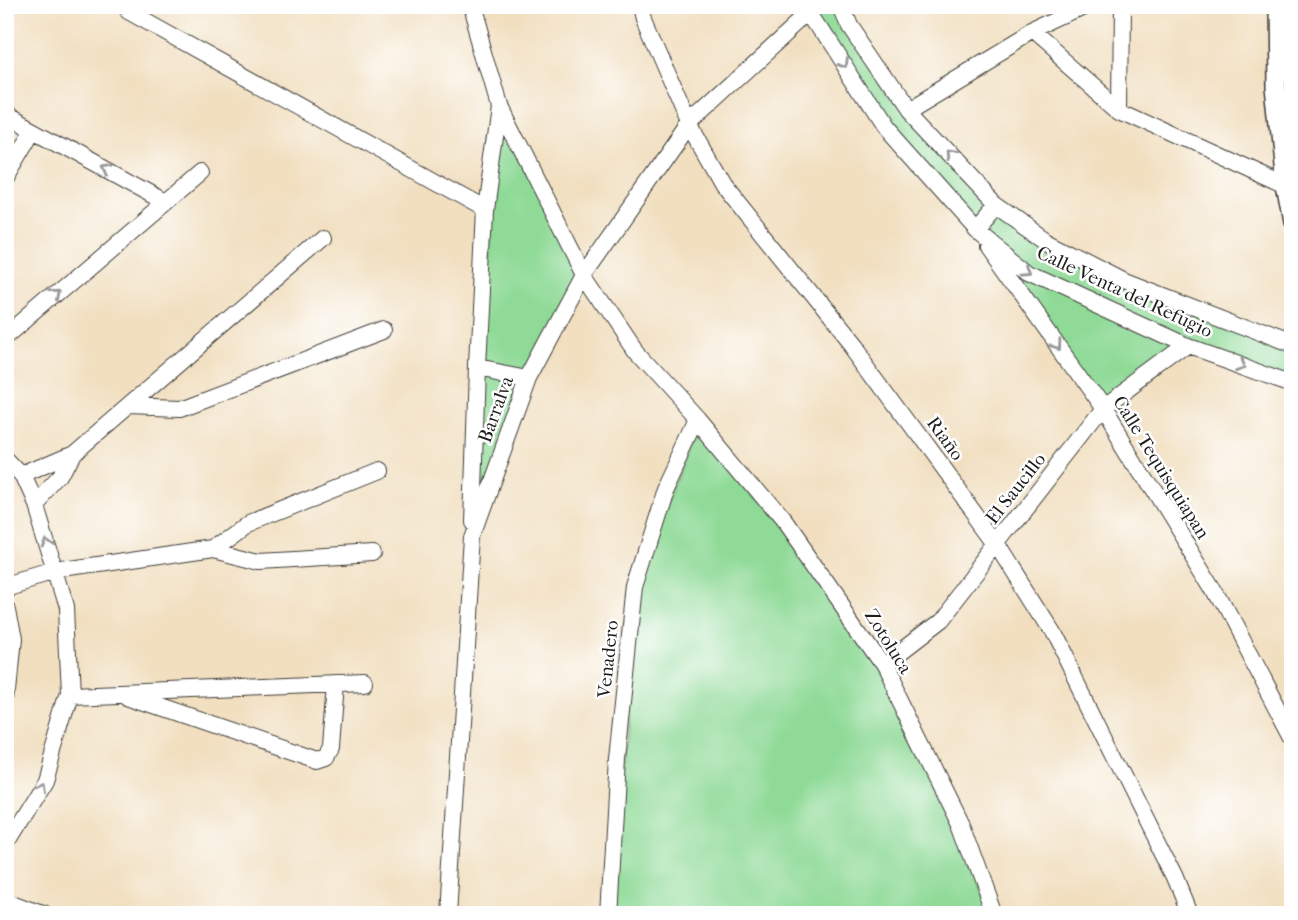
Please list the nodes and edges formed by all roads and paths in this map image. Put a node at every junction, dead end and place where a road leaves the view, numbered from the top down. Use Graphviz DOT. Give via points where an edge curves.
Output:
graph roads {
  1 [pos="122,5"];
  2 [pos="640,5"];
  3 [pos="841,5"];
  4 [pos="1092,5"];
  5 [pos="1120,5"];
  6 [pos="1275,5"];
  7 [pos="466,8"];
  8 [pos="810,9"];
  9 [pos="1032,33"];
  10 [pos="499,106"];
  11 [pos="906,109"];
  12 [pos="1119,109"];
  13 [pos="5,114"];
  14 [pos="689,125"];
  15 [pos="34,130"];
  16 [pos="200,173"];
  17 [pos="5,179"];
  18 [pos="1286,186"];
  19 [pos="166,202"];
  20 [pos="996,205"];
  21 [pos="485,210"];
  22 [pos="1293,224"];
  23 [pos="975,229"];
  24 [pos="323,238"];
  25 [pos="584,275"];
  26 [pos="384,330"];
  27 [pos="5,340"];
  28 [pos="1188,346"];
  29 [pos="1293,346"];
  30 [pos="477,368"];
  31 [pos="529,378"];
  32 [pos="1293,383"];
  33 [pos="128,406"];
  34 [pos="1103,409"];
  35 [pos="698,420"];
  36 [pos="72,454"];
  37 [pos="5,459"];
  38 [pos="377,471"];
  39 [pos="22,476"];
  40 [pos="34,505"];
  41 [pos="471,536"];
  42 [pos="998,545"];
  43 [pos="213,549"];
  44 [pos="372,554"];
  45 [pos="55,572"];
  46 [pos="5,587"];
  47 [pos="5,606"];
  48 [pos="882,664"];
  49 [pos="365,683"];
  50 [pos="336,684"];
  51 [pos="119,693"];
  52 [pos="70,695"];
  53 [pos="5,700"];
  54 [pos="1293,740"];
  55 [pos="5,845"];
  56 [pos="11,902"];
  57 [pos="45,915"];
  58 [pos="448,915"];
  59 [pos="608,915"];
  60 [pos="994,915"];
  61 [pos="1190,915"];
  1 -- 21 [label="street"];
  2 -- 14 [label="street, Riaño"];
  3 -- 11 [label="street, Calle Venta del Refugio"];
  4 -- 9 [label="street"];
  5 -- 12 [label="street"];
  6 -- 18 [label="street" via="1276,85"];
  7 -- 10 [label="street"];
  8 -- 14 [label="street, Barralva"];
  8 -- 23 [label="street, Calle Venta del Refugio, one-way" via="884,127"];
  9 -- 11 [label="street"];
  9 -- 12 [label="street"];
  10 -- 21 [label="street"];
  10 -- 25 [label="street, Zotoluca"];
  20 -- 11 [label="street, Calle Venta del Refugio, one-way"];
  12 -- 18 [label="street"];
  13 -- 15 [label="street"];
  14 -- 25 [label="street, Barralva"];
  14 -- 42 [label="street, Riaño" via="722,183 851,344"];
  15 -- 17 [label="street"];
  19 -- 15 [label="street, one-way"];
  16 -- 19 [label="street"];
  18 -- 22 [label="street"];
  27 -- 19 [label="street, one-way"];
  20 -- 23 [label="street"];
  20 -- 29 [label="street, Calle Venta del Refugio" via="1046,240 1126,281"];
  21 -- 30 [label="street"];
  23 -- 28 [label="street, Calle Venta del Refugio, one-way" via="1029,274"];
  23 -- 34 [label="street, Calle Tequisquiapan, one-way"];
  24 -- 33 [label="street"];
  25 -- 31 [label="street, Barralva"];
  25 -- 35 [label="street, Zotoluca" via="635,351"];
  26 -- 33 [label="street" via="179,408"];
  28 -- 32 [label="street, Calle Venta del Refugio, one-way"];
  28 -- 34 [label="street, El Saucillo"];
  30 -- 31 [label="street"];
  30 -- 41 [label="street"];
  31 -- 41 [label="street, Barralva"];
  33 -- 36 [label="street"];
  34 -- 42 [label="street, El Saucillo"];
  34 -- 54 [label="street, Calle Tequisquiapan" via="1213,588"];
  35 -- 48 [label="street, Zotoluca" via="783,522"];
  35 -- 59 [label="street, Venadero" via="666,488 635,587 617,759"];
  36 -- 39 [label="street"];
  36 -- 40 [label="street" via="60,477"];
  37 -- 39 [label="street"];
  38 -- 43 [label="street" via="247,523"];
  39 -- 40 [label="street"];
  45 -- 40 [label="street, one-way"];
  41 -- 58 [label="street, Barralva"];
  42 -- 48 [label="street, El Saucillo" via="937,621"];
  42 -- 61 [label="street, Riaño" via="1052,631"];
  43 -- 44 [label="street" via="261,561"];
  43 -- 45 [label="street"];
  45 -- 46 [label="street"];
  45 -- 52 [label="street" via="66,610"];
  47 -- 53 [label="street" via="11,639"];
  48 -- 60 [label="street, Zotoluca" via="961,824"];
  49 -- 50 [label="street"];
  50 -- 51 [label="street"];
  50 -- 51 [label="street" via="331,749 326,758 317,761"];
  51 -- 52 [label="street"];
  55 -- 52 [label="street, one-way" via="45,780"];
  56 -- 57 [label="street"];
}
